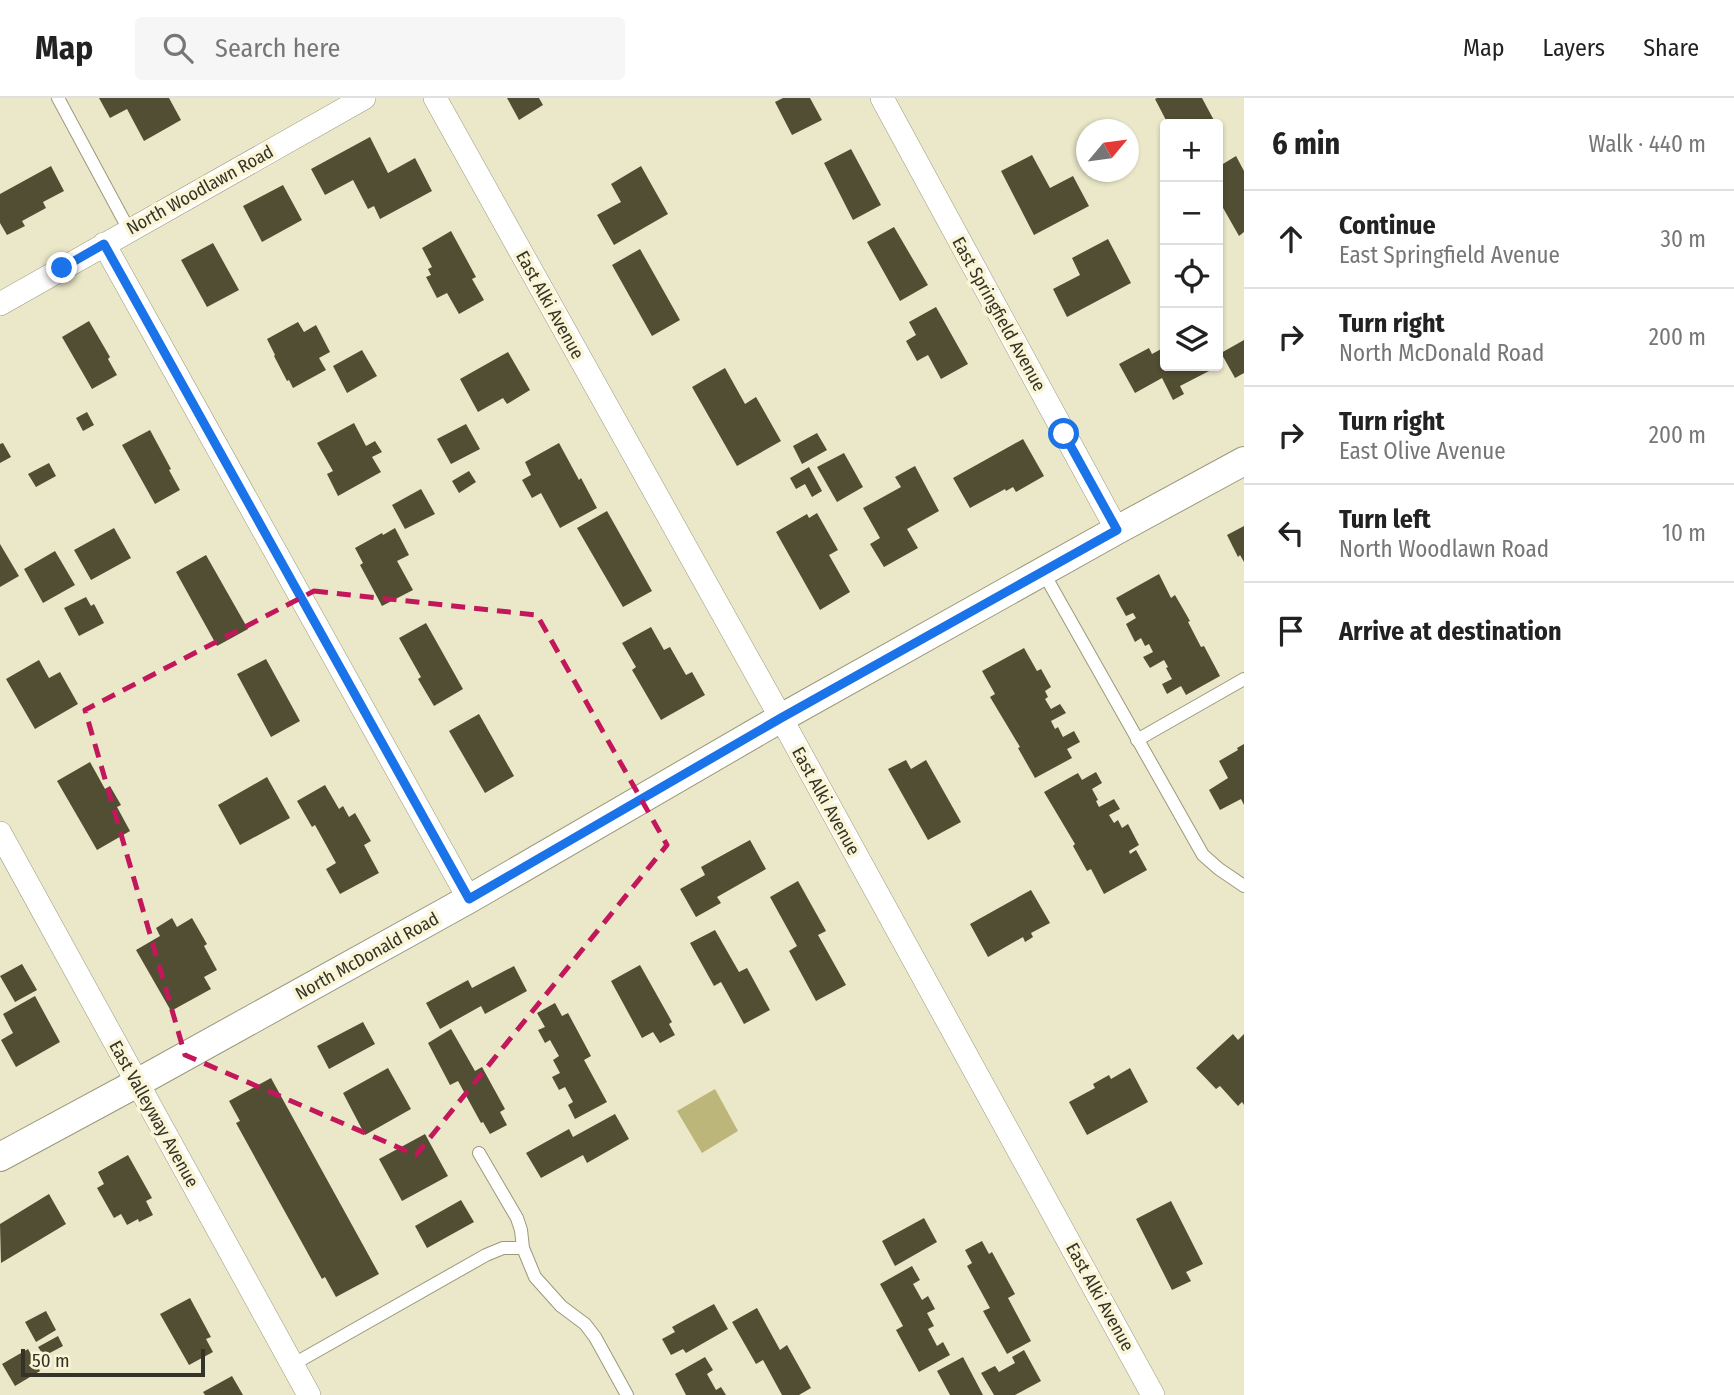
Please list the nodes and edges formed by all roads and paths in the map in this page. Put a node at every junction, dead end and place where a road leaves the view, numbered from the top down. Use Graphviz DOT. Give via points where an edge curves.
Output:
graph roads {
  1 [pos="58,98"];
  2 [pos="364,98"];
  3 [pos="435,98"];
  4 [pos="881,98"];
  5 [pos="129,230"];
  6 [pos="104,244"];
  7 [pos="0,304"];
  8 [pos="1244,461"];
  9 [pos="1117,530"];
  10 [pos="1042,571"];
  11 [pos="1244,679"];
  12 [pos="781,718"];
  13 [pos="1137,740"];
  14 [pos="0,833"];
  15 [pos="1244,886"];
  16 [pos="469,899"];
  17 [pos="137,1083"];
  18 [pos="479,1153"];
  19 [pos="0,1157"];
  20 [pos="523,1248"];
  21 [pos="292,1365"];
  22 [pos="309,1395"];
  23 [pos="627,1395"];
  24 [pos="1153,1395"];
  1 -- 5 [label="lane"];
  2 -- 5 [label="street, North Woodlawn Road"];
  3 -- 12 [label="street, East Alki Avenue"];
  4 -- 9 [label="street, East Springfield Avenue"];
  5 -- 6 [label="street, North Woodlawn Road"];
  6 -- 7 [label="street, North Woodlawn Road"];
  6 -- 16 [label="street"];
  8 -- 9 [label="street, North McDonald Road"];
  9 -- 10 [label="street, North McDonald Road"];
  10 -- 12 [label="street, North McDonald Road"];
  10 -- 13 [label="lane"];
  11 -- 13 [label="lane"];
  12 -- 16 [label="street, North McDonald Road"];
  12 -- 24 [label="street, East Alki Avenue"];
  13 -- 15 [label="lane" via="1203,855"];
  14 -- 17 [label="street, East Valleyway Avenue"];
  16 -- 17 [label="street, North McDonald Road"];
  17 -- 19 [label="street, North McDonald Road"];
  17 -- 21 [label="street, East Valleyway Avenue"];
  18 -- 20 [label="lane" via="517,1219"];
  20 -- 21 [label="lane" via="503,1248 486,1255"];
  20 -- 23 [label="lane" via="541,1286 596,1337"];
  21 -- 22 [label="street, East Valleyway Avenue"];
}
